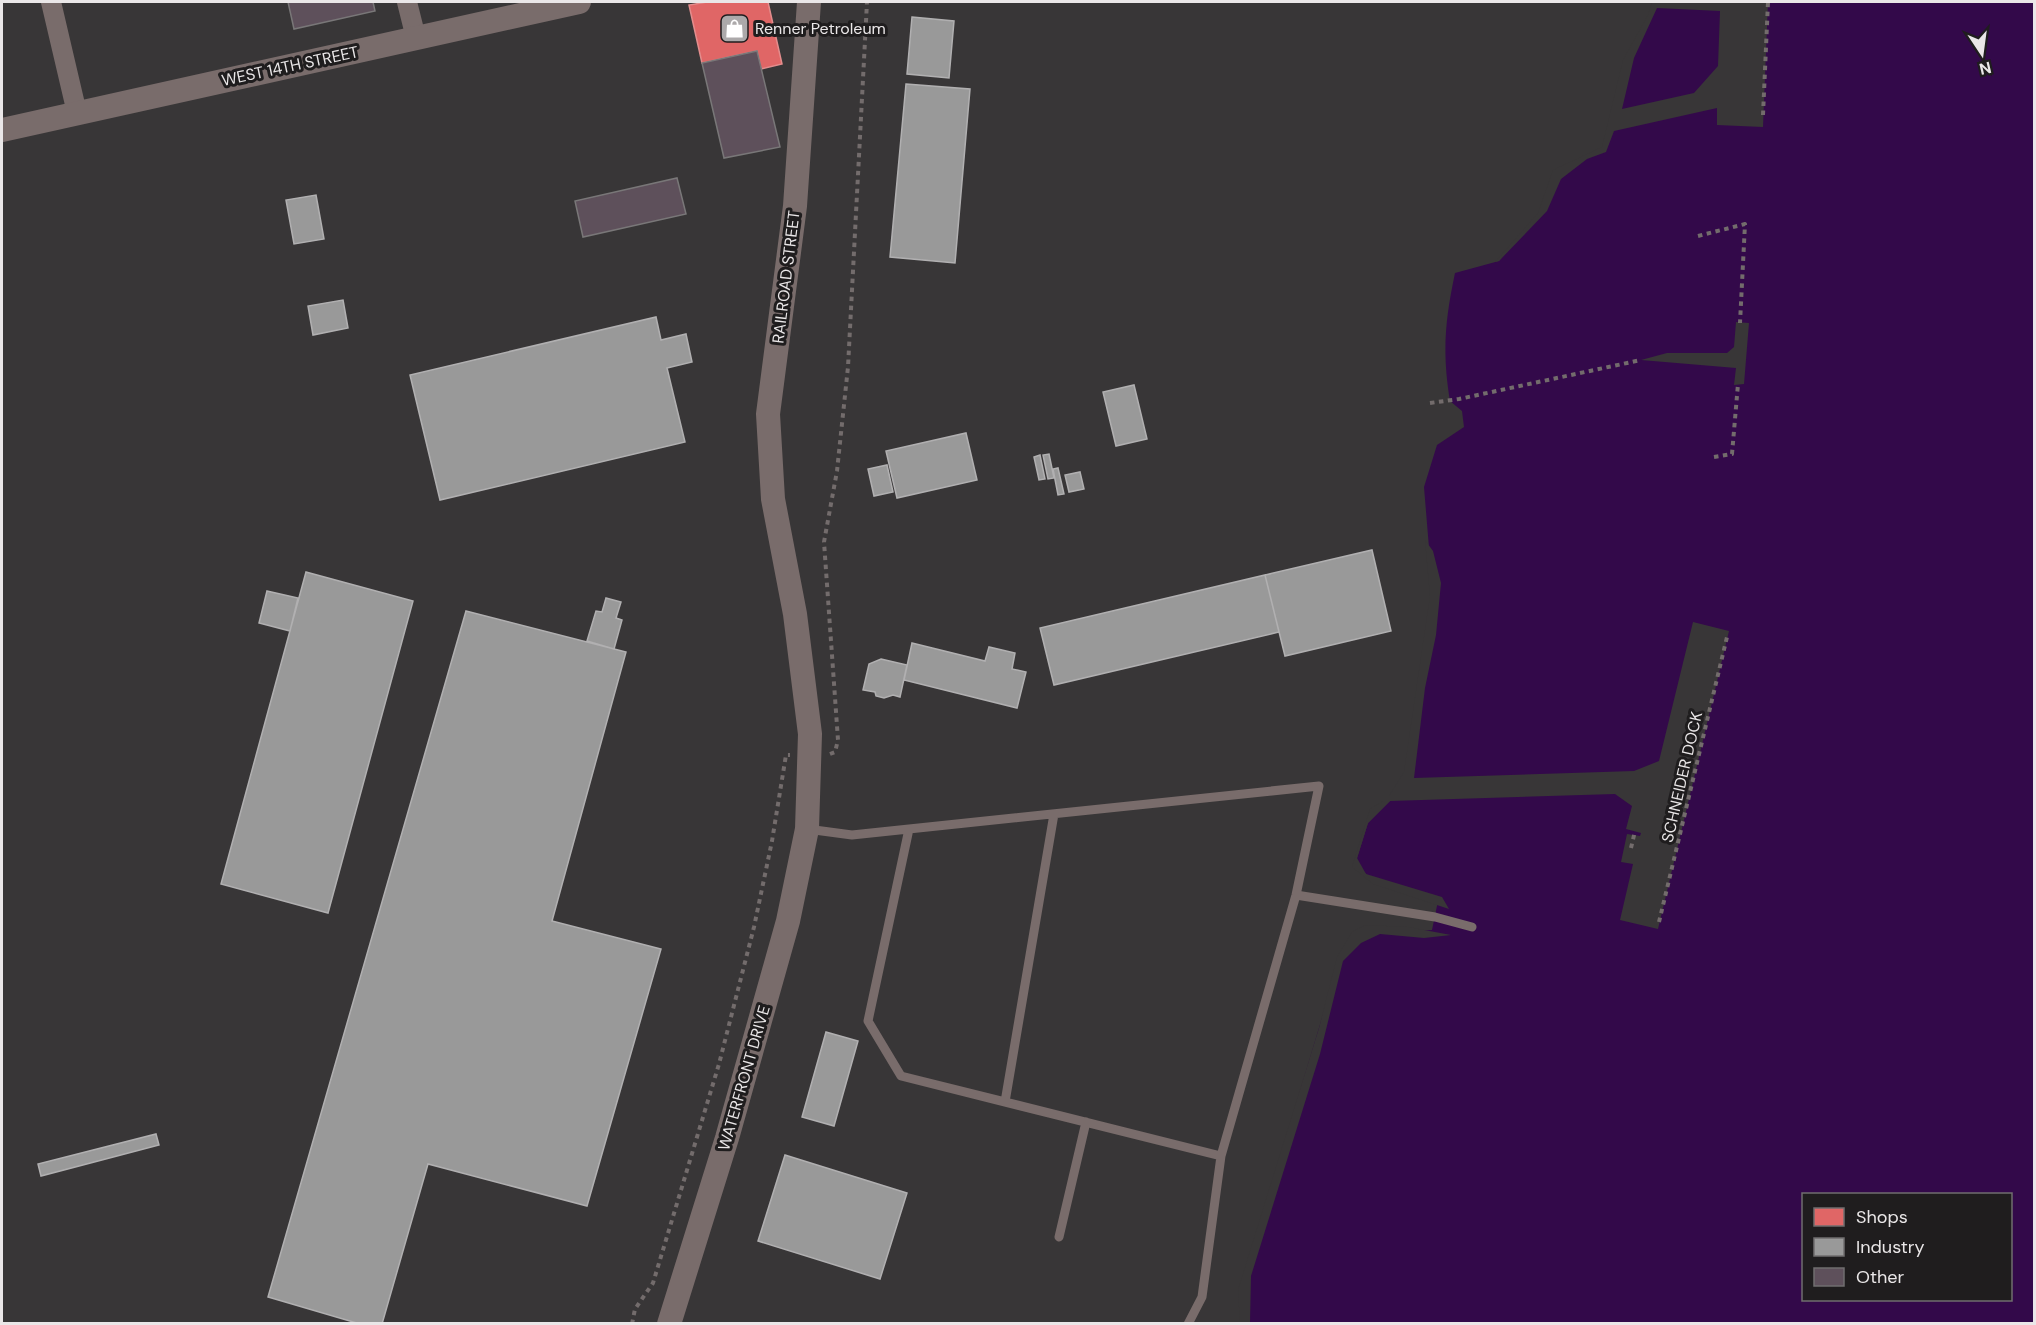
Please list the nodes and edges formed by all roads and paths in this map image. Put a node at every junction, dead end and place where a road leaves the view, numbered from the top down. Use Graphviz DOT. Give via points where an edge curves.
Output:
graph roads {
  1 [pos="51,2"];
  2 [pos="407,2"];
  3 [pos="579,2"];
  4 [pos="808,2"];
  5 [pos="1768,2"];
  6 [pos="416,38"];
  7 [pos="77,113"];
  8 [pos="1763,115"];
  9 [pos="2,130"];
  10 [pos="1698,236"];
  11 [pos="1740,322"];
  12 [pos="1641,360"];
  13 [pos="1738,384"];
  14 [pos="1430,403"];
  15 [pos="1714,457"];
  16 [pos="1727,638"];
  17 [pos="1054,814"];
  18 [pos="807,829"];
  19 [pos="909,829"];
  20 [pos="1635,831"];
  21 [pos="1631,848"];
  22 [pos="1296,895"];
  23 [pos="1659,922"];
  24 [pos="1472,927"];
  25 [pos="1005,1102"];
  26 [pos="1086,1122"];
  27 [pos="1221,1156"];
  28 [pos="1059,1237"];
  29 [pos="669,1323"];
  30 [pos="1188,1323"];
  1 -- 7 [label="street"];
  2 -- 6 [label="street"];
  3 -- 6 [label="street, WEST 14TH STREET"];
  4 -- 18 [label="street, RAILROAD STREET" via="795,206 768,414 773,499 795,614 810,734"];
  5 -- 8 [label="path"];
  6 -- 7 [label="street, WEST 14TH STREET"];
  7 -- 9 [label="street, WEST 14TH STREET"];
  10 -- 11 [label="path" via="1745,225"];
  12 -- 14 [label="path"];
  13 -- 15 [label="path" via="1732,454"];
  16 -- 23 [label="path, SCHNEIDER DOCK"];
  17 -- 19 [label="lane"];
  17 -- 22 [label="lane" via="1319,786"];
  17 -- 25 [label="lane"];
  18 -- 19 [label="lane" via="852,834"];
  18 -- 29 [label="street, WATERFRONT DRIVE" via="785,933"];
  19 -- 25 [label="lane" via="868,1021 901,1076"];
  20 -- 21 [label="path"];
  22 -- 24 [label="lane" via="1435,917"];
  22 -- 27 [label="lane"];
  25 -- 26 [label="lane"];
  26 -- 27 [label="lane"];
  26 -- 28 [label="lane"];
  27 -- 30 [label="lane" via="1202,1298"];
}
